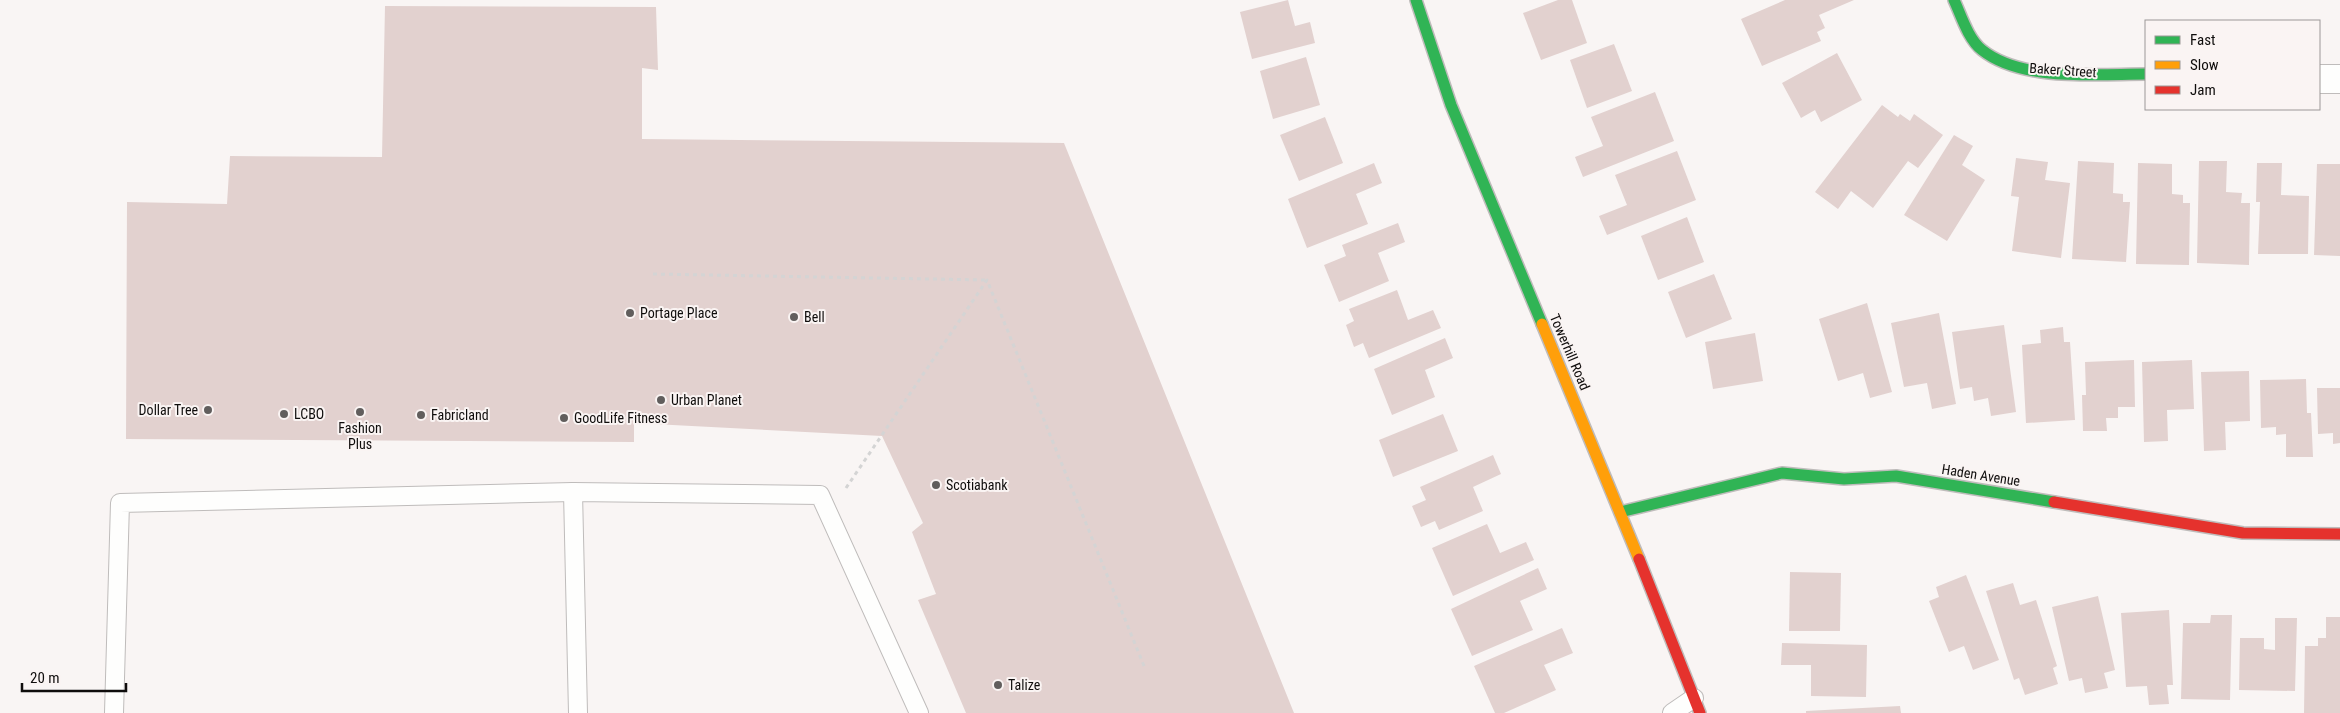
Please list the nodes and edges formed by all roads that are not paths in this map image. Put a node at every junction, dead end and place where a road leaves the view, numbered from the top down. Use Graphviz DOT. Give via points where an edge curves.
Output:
graph roads {
  1 [pos="1416,0"];
  2 [pos="1954,0"];
  3 [pos="2145,74"];
  4 [pos="2320,79"];
  5 [pos="2340,79"];
  6 [pos="573,492"];
  7 [pos="1620,512"];
  8 [pos="2340,534"];
  9 [pos="1697,706"];
  10 [pos="114,713"];
  11 [pos="578,713"];
  12 [pos="919,713"];
  13 [pos="1672,713"];
  1 -- 7 [label="street, Towerhill Road" via="1451,105"];
  2 -- 3 [label="street, Baker Street" via="1980,49 2012,66 2046,72"];
  4 -- 5 [label="street"];
  6 -- 10 [label="lane" via="120,503"];
  6 -- 11 [label="lane"];
  6 -- 12 [label="lane" via="820,495"];
  7 -- 8 [label="street, Haden Avenue" via="1782,473 1844,479 1896,476 2243,533"];
  7 -- 9 [label="street, Towerhill Road"];
  9 -- 13 [label="lane"];
}
